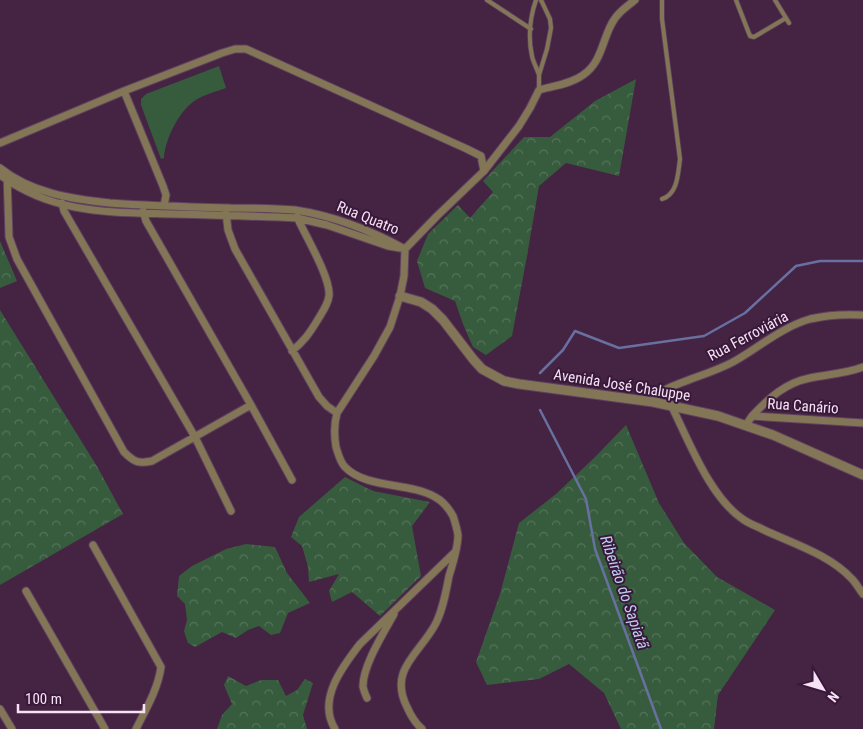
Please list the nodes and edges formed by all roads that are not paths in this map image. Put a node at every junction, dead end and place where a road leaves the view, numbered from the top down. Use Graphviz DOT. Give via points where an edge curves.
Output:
graph roads {
  1 [pos="487,0"];
  2 [pos="536,0"];
  3 [pos="541,0"];
  4 [pos="635,0"];
  5 [pos="662,0"];
  6 [pos="736,0"];
  7 [pos="775,0"];
  8 [pos="786,18"];
  9 [pos="789,24"];
  10 [pos="530,29"];
  11 [pos="538,75"];
  12 [pos="539,90"];
  13 [pos="124,92"];
  14 [pos="0,143"];
  15 [pos="0,168"];
  16 [pos="484,171"];
  17 [pos="5,177"];
  18 [pos="59,196"];
  19 [pos="662,199"];
  20 [pos="62,205"];
  21 [pos="164,206"];
  22 [pos="143,209"];
  23 [pos="294,210"];
  24 [pos="226,212"];
  25 [pos="297,218"];
  26 [pos="406,249"];
  27 [pos="400,296"];
  28 [pos="863,315"];
  29 [pos="292,351"];
  30 [pos="863,367"];
  31 [pos="652,402"];
  32 [pos="251,405"];
  33 [pos="671,405"];
  34 [pos="337,413"];
  35 [pos="752,416"];
  36 [pos="863,423"];
  37 [pos="746,425"];
  38 [pos="195,437"];
  39 [pos="863,475"];
  40 [pos="292,480"];
  41 [pos="231,511"];
  42 [pos="93,545"];
  43 [pos="455,552"];
  44 [pos="26,591"];
  45 [pos="863,594"];
  46 [pos="398,608"];
  47 [pos="367,698"];
  48 [pos="0,709"];
  49 [pos="12,729"];
  50 [pos="105,729"];
  51 [pos="136,729"];
  52 [pos="335,729"];
  53 [pos="422,729"];
  1 -- 10 [label="lane"];
  2 -- 10 [label="lane"];
  3 -- 11 [label="lane" via="551,28"];
  4 -- 12 [label="street" via="616,16 592,67 568,82"];
  5 -- 19 [label="lane" via="680,159 674,188"];
  6 -- 8 [label="lane" via="752,37"];
  7 -- 8 [label="lane"];
  8 -- 9 [label="lane"];
  10 -- 11 [label="lane" via="532,58"];
  11 -- 12 [label="lane"];
  12 -- 16 [label="street" via="519,126"];
  13 -- 14 [label="street"];
  13 -- 16 [label="street" via="222,53 246,49 467,148 480,156"];
  13 -- 21 [label="street" via="163,186 166,195"];
  15 -- 17 [label="street, Rua Quatro"];
  16 -- 26 [label="street"];
  17 -- 18 [label="street, Rua Quatro"];
  17 -- 20 [label="street, Rua Quatro" via="31,194"];
  17 -- 38 [label="street" via="9,237 16,260 124,452 141,464"];
  18 -- 20 [label="street"];
  18 -- 22 [label="street, Rua Quatro"];
  20 -- 22 [label="street, Rua Quatro" via="103,212"];
  20 -- 38 [label="street"];
  21 -- 22 [label="street, Rua Quatro"];
  21 -- 24 [label="street, Rua Quatro"];
  22 -- 24 [label="street, Rua Quatro"];
  22 -- 32 [label="street" via="146,220"];
  23 -- 24 [label="street, Rua Quatro"];
  23 -- 25 [label="street"];
  23 -- 26 [label="street, Rua Quatro" via="347,222"];
  24 -- 25 [label="street, Rua Quatro"];
  24 -- 29 [label="street" via="235,249"];
  25 -- 26 [label="street, Rua Quatro"];
  25 -- 29 [label="street" via="326,276 329,296 310,332"];
  26 -- 27 [label="street"];
  27 -- 31 [label="street, Avenida José Chaluppe" via="432,309 473,360 504,381"];
  27 -- 34 [label="street" via="390,327"];
  28 -- 31 [label="street, Rua Ferroviária" via="846,314 808,320 721,368 665,389"];
  29 -- 34 [label="street" via="319,397"];
  30 -- 35 [label="street" via="788,385 776,392"];
  31 -- 33 [label="street, Avenida José Chaluppe"];
  32 -- 38 [label="street"];
  32 -- 40 [label="street"];
  33 -- 37 [label="street, Avenida José Chaluppe"];
  33 -- 45 [label="street" via="702,469 729,507 744,520 833,563 851,578"];
  34 -- 43 [label="street" via="335,438 345,467 366,479 426,492 437,498 449,509 455,521 458,534"];
  35 -- 36 [label="street, Rua Canário"];
  35 -- 37 [label="street, Rua Canário"];
  37 -- 39 [label="street, Avenida José Chaluppe"];
  38 -- 41 [label="street"];
  42 -- 51 [label="street" via="162,667"];
  43 -- 46 [label="street"];
  43 -- 53 [label="street" via="440,613 401,677 403,700 413,720"];
  44 -- 50 [label="street"];
  46 -- 47 [label="street" via="375,648 366,672 363,685"];
  46 -- 52 [label="street" via="360,644 335,681 328,709"];
  48 -- 49 [label="street"];
}
